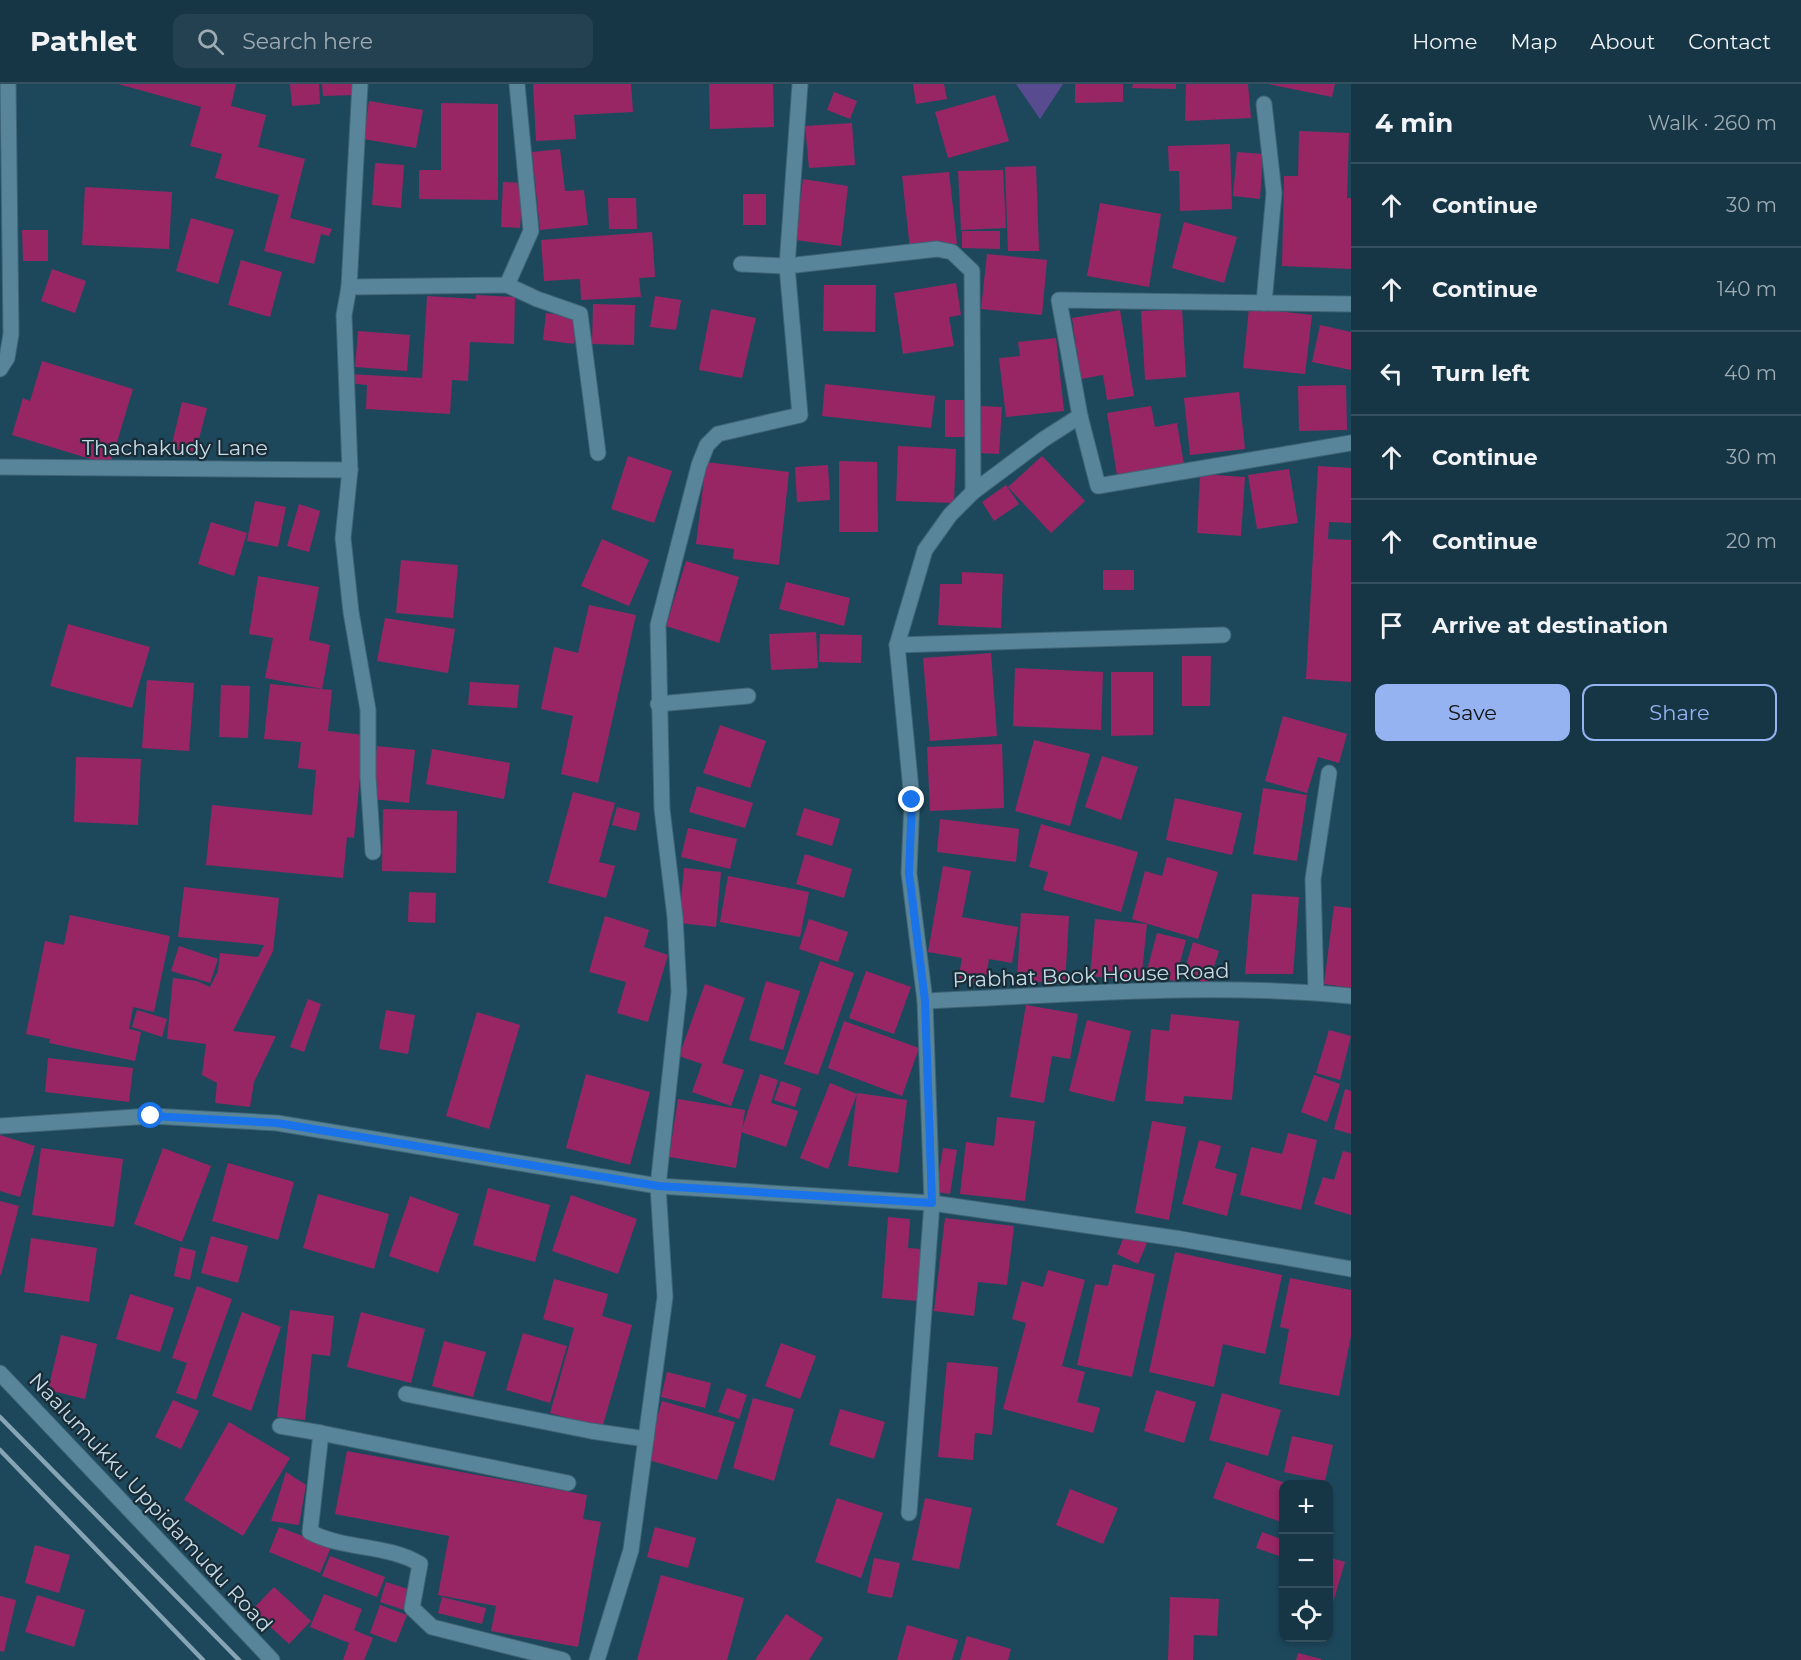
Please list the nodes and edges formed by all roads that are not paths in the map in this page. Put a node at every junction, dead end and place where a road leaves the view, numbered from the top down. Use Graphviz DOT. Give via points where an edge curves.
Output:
graph roads {
  1 [pos="8,84"];
  2 [pos="360,84"];
  3 [pos="517,84"];
  4 [pos="800,84"];
  5 [pos="1264,104"];
  6 [pos="5,223"];
  7 [pos="741,264"];
  8 [pos="787,266"];
  9 [pos="507,285"];
  10 [pos="349,287"];
  11 [pos="1264,303"];
  12 [pos="1351,304"];
  13 [pos="0,369"];
  14 [pos="1080,416"];
  15 [pos="1351,443"];
  16 [pos="598,453"];
  17 [pos="0,467"];
  18 [pos="350,470"];
  19 [pos="973,492"];
  20 [pos="1223,636"];
  21 [pos="897,645"];
  22 [pos="748,696"];
  23 [pos="658,704"];
  24 [pos="1329,773"];
  25 [pos="373,852"];
  26 [pos="1316,992"];
  27 [pos="1351,996"];
  28 [pos="925,1001"];
  29 [pos="0,1126"];
  30 [pos="658,1186"];
  31 [pos="932,1203"];
  32 [pos="1351,1269"];
  33 [pos="0,1373"];
  34 [pos="406,1394"];
  35 [pos="280,1426"];
  36 [pos="321,1433"];
  37 [pos="646,1438"];
  38 [pos="568,1484"];
  39 [pos="909,1514"];
  40 [pos="272,1660"];
  41 [pos="563,1660"];
  42 [pos="597,1660"];
  1 -- 6 [label="street"];
  2 -- 10 [label="street"];
  3 -- 9 [label="street" via="531,231"];
  4 -- 8 [label="street"];
  5 -- 11 [label="street" via="1274,193"];
  6 -- 13 [label="street" via="11,334 7,358"];
  7 -- 8 [label="street"];
  8 -- 19 [label="street" via="937,249 952,252 972,271"];
  8 -- 23 [label="street" via="800,415 718,434 707,445 658,625"];
  9 -- 10 [label="street"];
  9 -- 16 [label="street" via="580,314"];
  10 -- 18 [label="street" via="344,315"];
  11 -- 12 [label="street"];
  11 -- 14 [label="street" via="1059,300"];
  14 -- 15 [label="street" via="1098,486"];
  14 -- 19 [label="street"];
  17 -- 18 [label="street, Thachakudy Lane"];
  18 -- 25 [label="street" via="343,538 368,710"];
  19 -- 21 [label="street" via="950,515 925,550"];
  20 -- 21 [label="street"];
  21 -- 28 [label="street, Prabhat Book House Road" via="912,800 909,873"];
  22 -- 23 [label="street"];
  23 -- 30 [label="street" via="662,809 679,992"];
  24 -- 26 [label="street" via="1313,879"];
  26 -- 27 [label="street, Prabhat Book House Road"];
  26 -- 28 [label="street, Prabhat Book House Road" via="1121,993"];
  28 -- 31 [label="street"];
  29 -- 30 [label="street" via="151,1116 277,1123"];
  30 -- 31 [label="street"];
  30 -- 37 [label="street" via="665,1297"];
  31 -- 32 [label="street" via="1181,1239"];
  31 -- 39 [label="street"];
  33 -- 40 [label="street, Naalumukku Uppidamudu Road"];
  34 -- 37 [label="street" via="591,1431"];
  35 -- 36 [label="street"];
  36 -- 38 [label="street"];
  36 -- 41 [label="street" via="310,1532 327,1541 407,1556 420,1564 412,1608 432,1627"];
  37 -- 42 [label="street" via="631,1550"];
}
